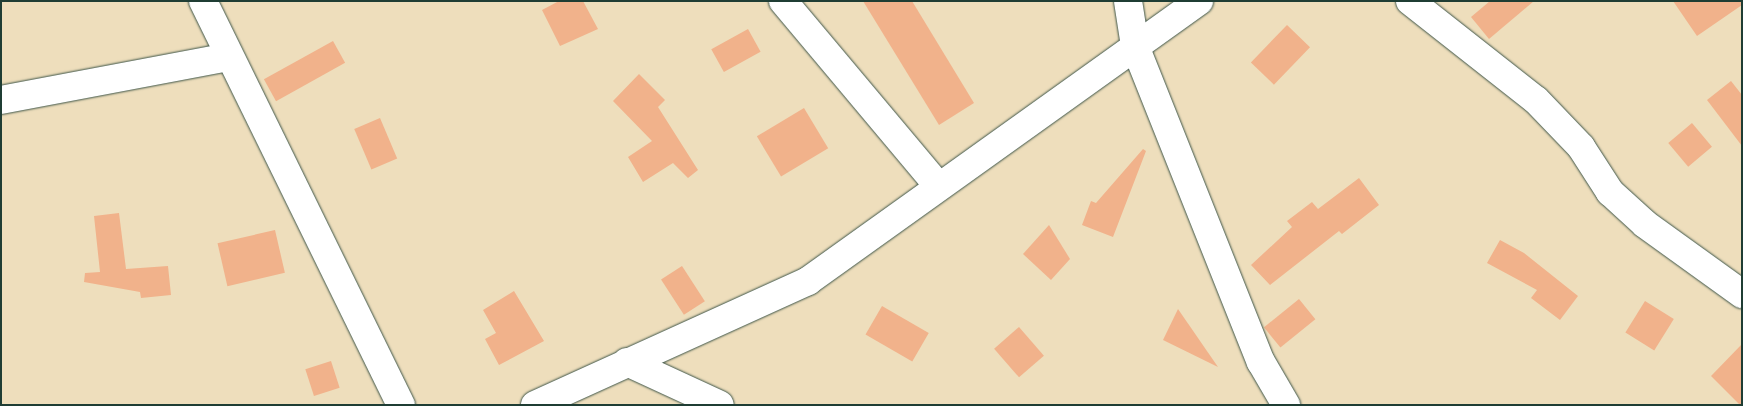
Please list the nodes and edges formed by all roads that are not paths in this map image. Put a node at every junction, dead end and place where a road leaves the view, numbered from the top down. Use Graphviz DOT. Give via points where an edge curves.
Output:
graph roads {
  1 [pos="203,1"];
  2 [pos="783,1"];
  3 [pos="1128,1"];
  4 [pos="1200,1"];
  5 [pos="1410,1"];
  6 [pos="1136,46"];
  7 [pos="228,57"];
  8 [pos="1,100"];
  9 [pos="938,186"];
  10 [pos="1742,294"];
  11 [pos="627,362"];
  12 [pos="401,405"];
  13 [pos="535,405"];
  14 [pos="720,405"];
  15 [pos="1286,405"];
  1 -- 7 [label="street"];
  2 -- 9 [label="street"];
  3 -- 6 [label="street"];
  4 -- 6 [label="street"];
  5 -- 10 [label="street" via="1536,100 1581,147 1610,192 1645,224"];
  6 -- 9 [label="street"];
  6 -- 15 [label="street" via="1261,362"];
  7 -- 8 [label="street"];
  7 -- 12 [label="street"];
  9 -- 11 [label="street" via="808,281"];
  11 -- 13 [label="street"];
  11 -- 14 [label="street"];
}
